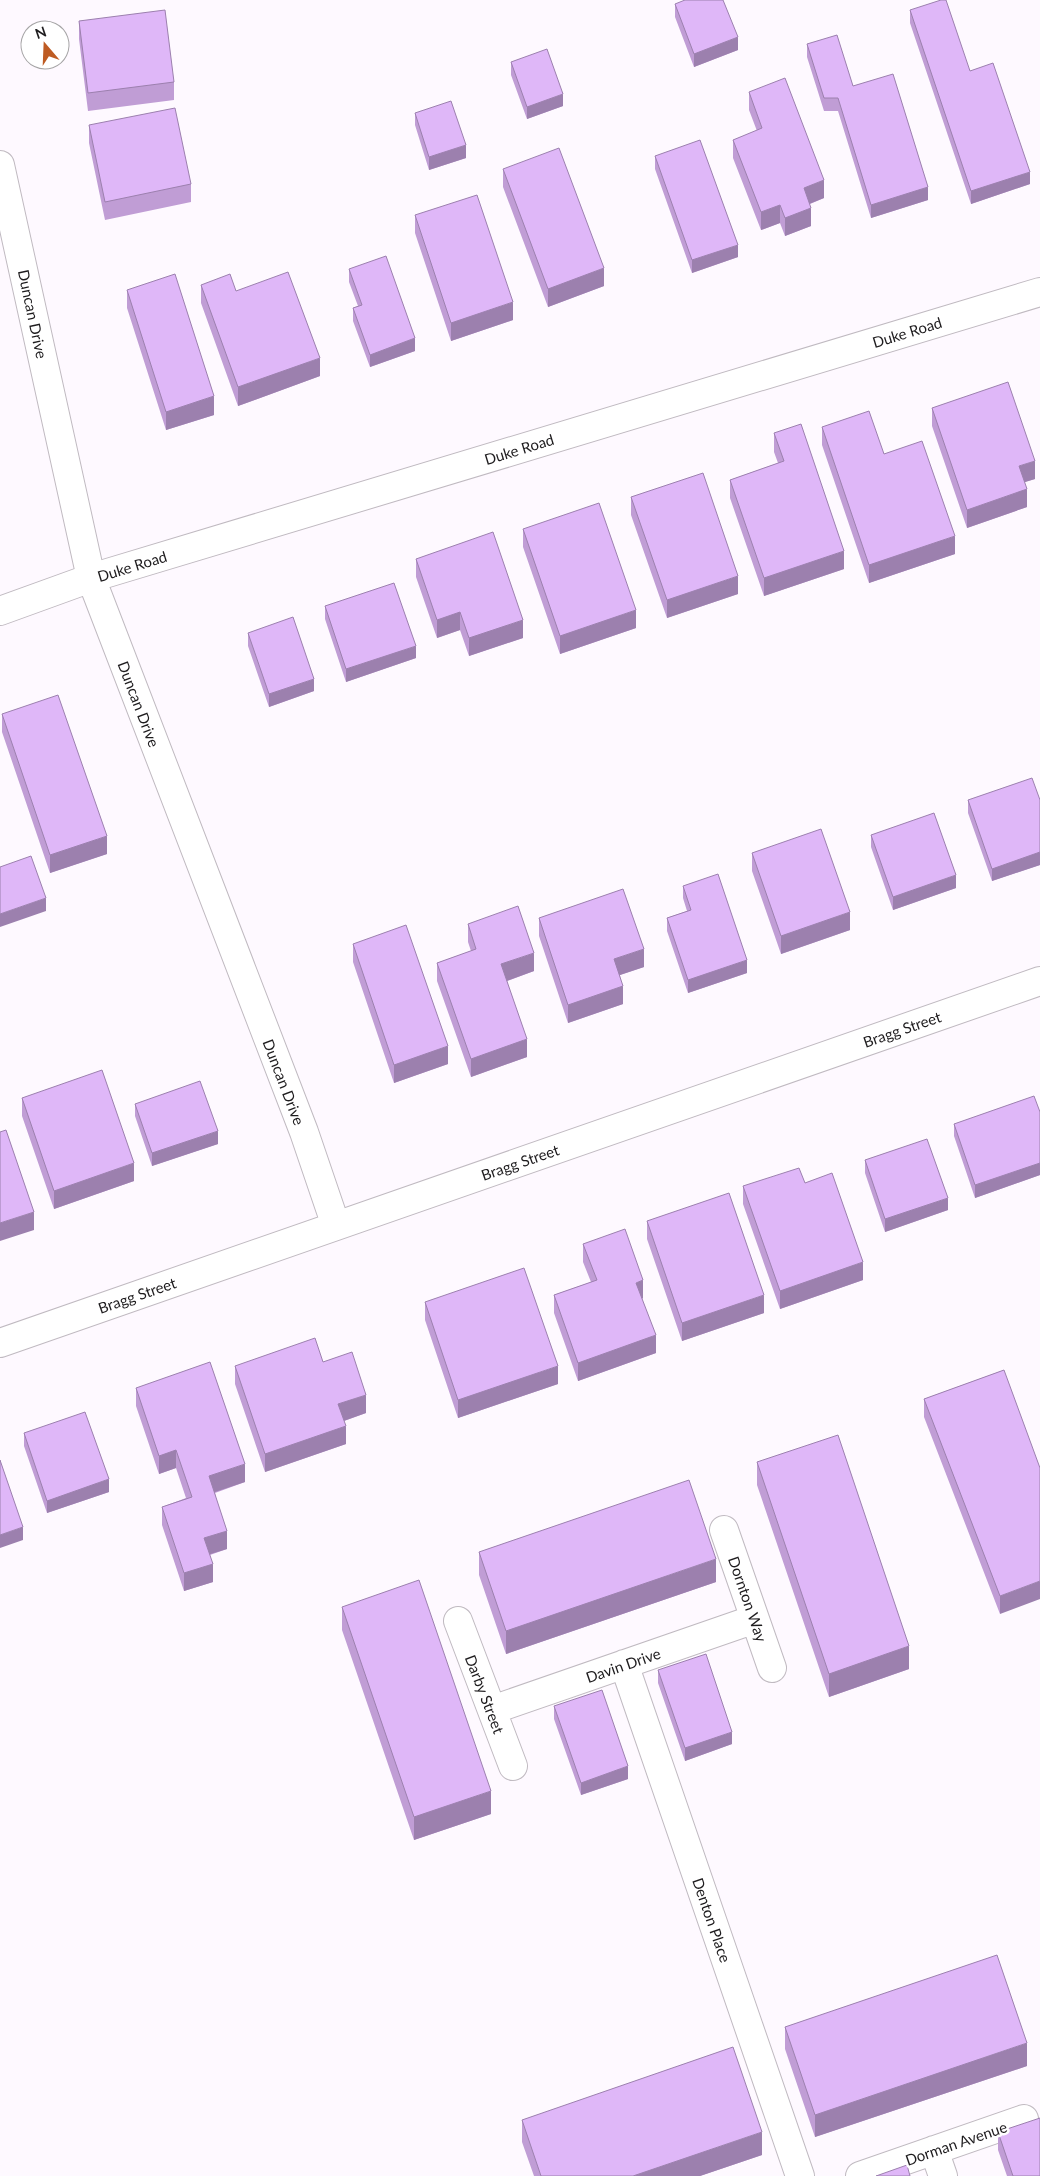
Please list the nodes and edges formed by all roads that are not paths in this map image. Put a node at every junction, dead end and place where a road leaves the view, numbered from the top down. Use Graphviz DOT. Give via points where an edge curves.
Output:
graph roads {
  1 [pos="0,164"];
  2 [pos="1040,292"];
  3 [pos="91,578"];
  4 [pos="0,610"];
  5 [pos="1040,981"];
  6 [pos="336,1226"];
  7 [pos="0,1343"];
  8 [pos="724,1530"];
  9 [pos="755,1620"];
  10 [pos="458,1621"];
  11 [pos="624,1664"];
  12 [pos="772,1668"];
  13 [pos="492,1710"];
  14 [pos="513,1766"];
  15 [pos="1024,2120"];
  16 [pos="934,2150"];
  17 [pos="800,2176"];
  18 [pos="860,2176"];
  19 [pos="943,2176"];
  1 -- 3 [label="street, Duncan Drive"];
  2 -- 3 [label="street, Duke Road"];
  3 -- 4 [label="street, Duke Road"];
  3 -- 6 [label="street, Duncan Drive" via="304,1132"];
  5 -- 6 [label="street, Bragg Street"];
  6 -- 7 [label="street, Bragg Street"];
  8 -- 9 [label="street, Dornton Way"];
  9 -- 11 [label="street, Davin Drive"];
  9 -- 12 [label="street, Dornton Way"];
  10 -- 13 [label="street, Darby Street"];
  11 -- 13 [label="street, Davin Drive"];
  11 -- 17 [label="street, Denton Place"];
  13 -- 14 [label="street, Darby Street"];
  15 -- 16 [label="street, Dorman Avenue"];
  16 -- 18 [label="street, Dorman Avenue"];
  16 -- 19 [label="street"];
}
